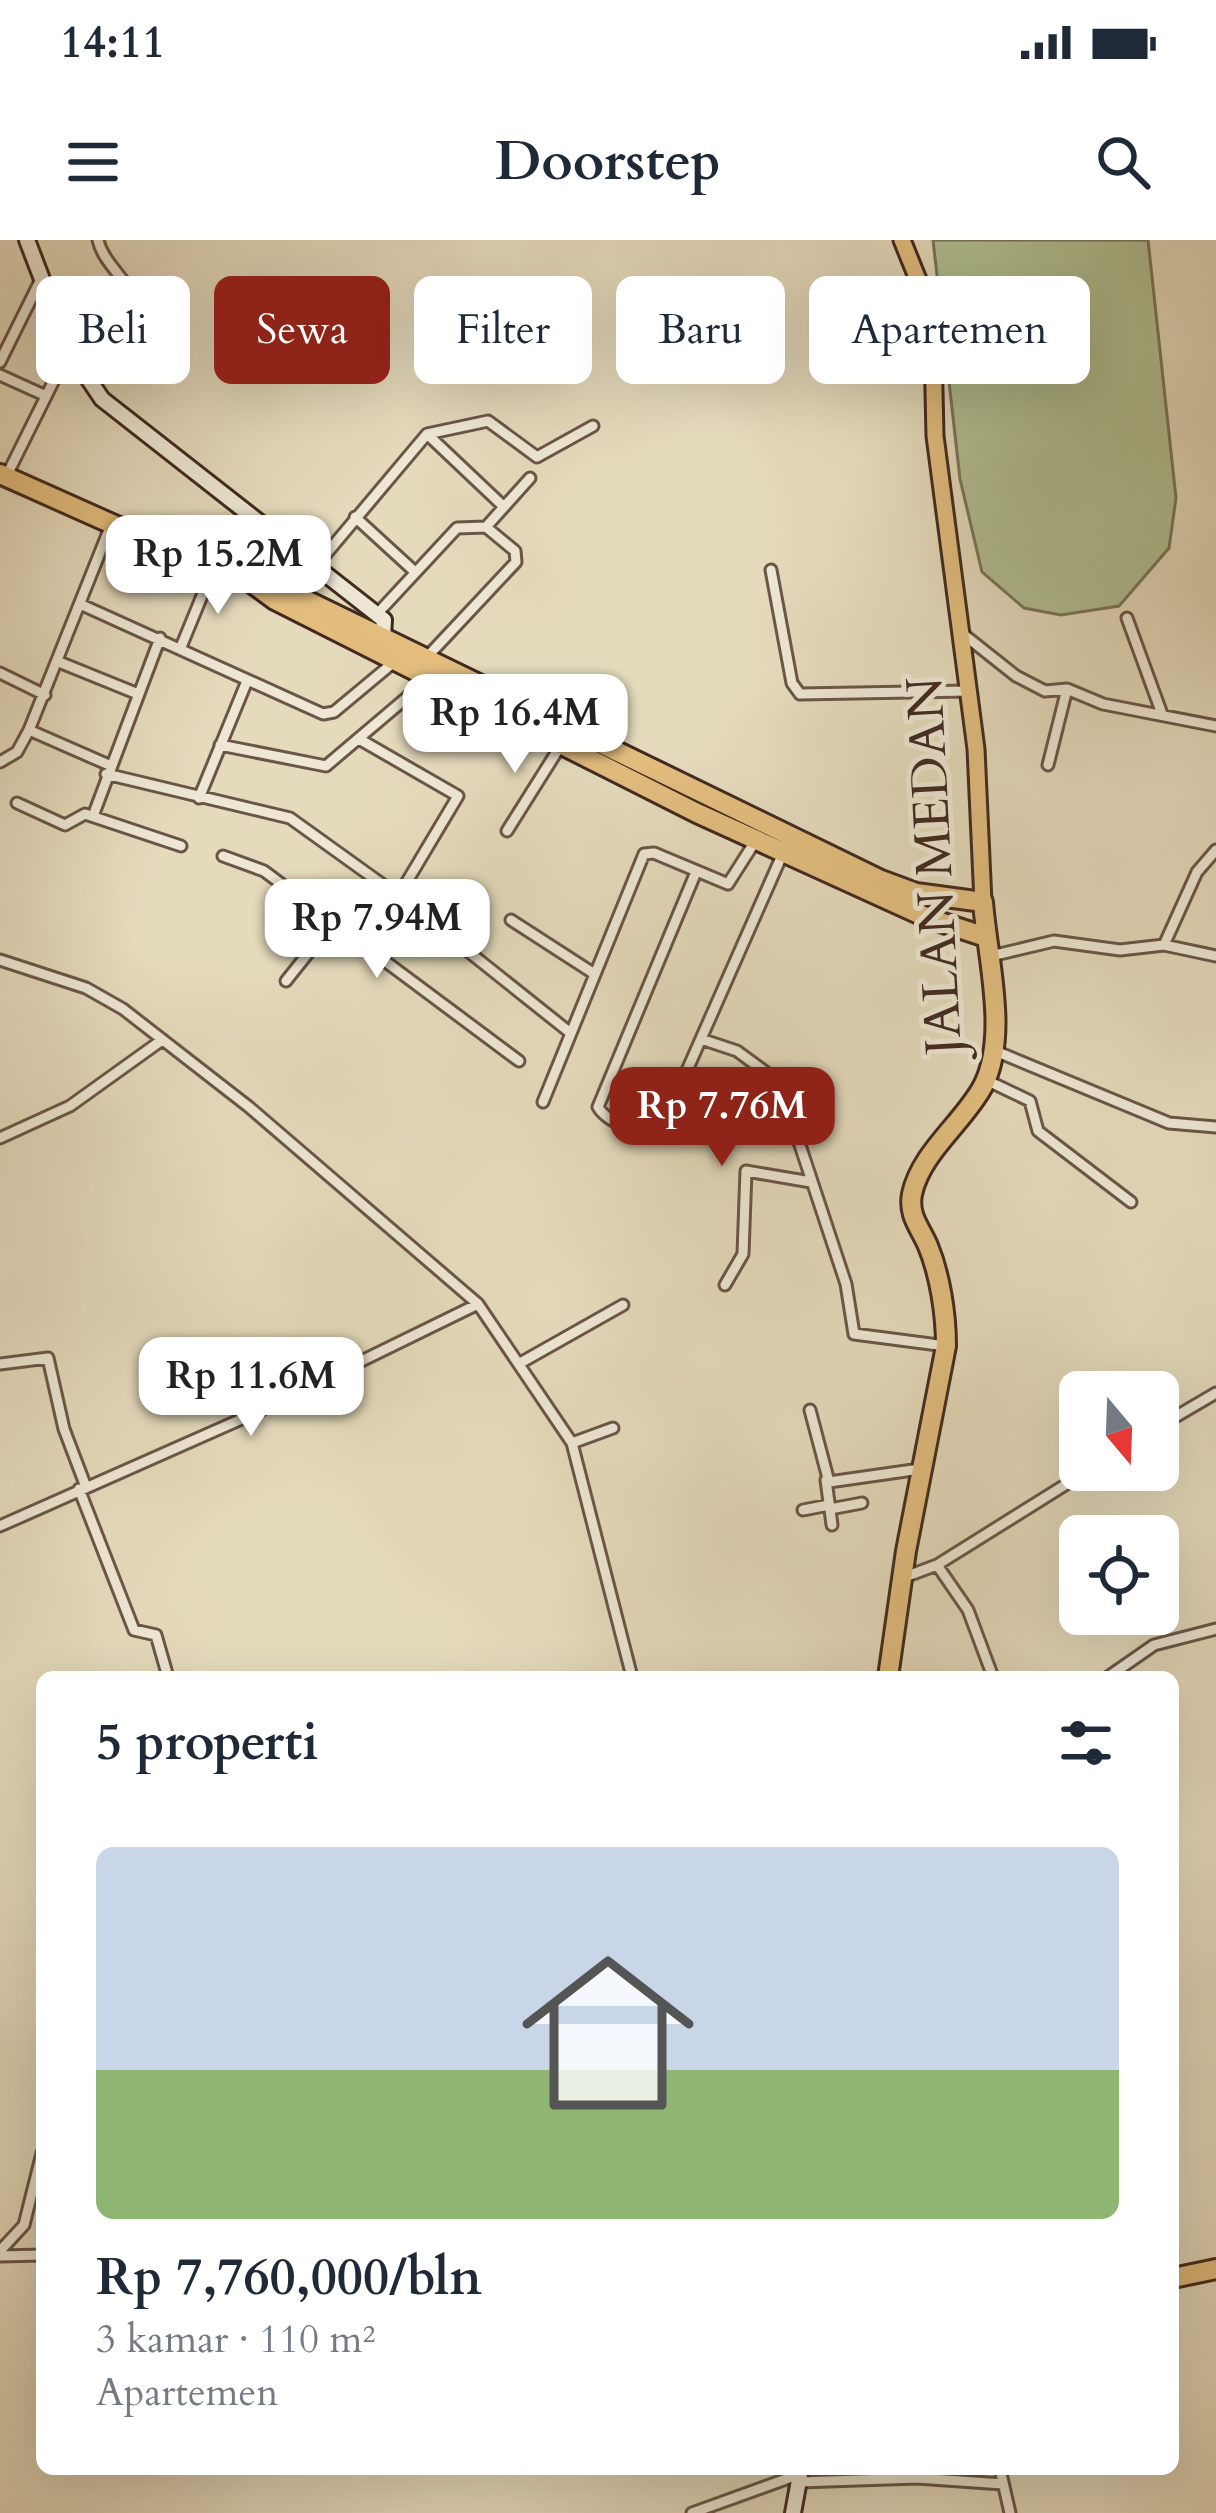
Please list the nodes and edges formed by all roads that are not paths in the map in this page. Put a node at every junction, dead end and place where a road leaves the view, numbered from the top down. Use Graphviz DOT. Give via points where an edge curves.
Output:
graph roads {
  1 [pos="27,240"];
  2 [pos="98,240"];
  3 [pos="902,240"];
  4 [pos="40,276"];
  5 [pos="117,276"];
  6 [pos="36,289"];
  7 [pos="0,362"];
  8 [pos="0,375"];
  9 [pos="50,384"];
  10 [pos="89,384"];
  11 [pos="44,395"];
  12 [pos="593,426"];
  13 [pos="428,434"];
  14 [pos="3,475"];
  15 [pos="530,478"];
  16 [pos="503,506"];
  17 [pos="355,518"];
  18 [pos="111,525"];
  19 [pos="486,527"];
  20 [pos="316,566"];
  21 [pos="214,569"];
  22 [pos="771,570"];
  23 [pos="414,571"];
  24 [pos="82,605"];
  25 [pos="377,614"];
  26 [pos="1127,619"];
  27 [pos="962,633"];
  28 [pos="160,638"];
  29 [pos="380,642"];
  30 [pos="181,647"];
  31 [pos="397,659"];
  32 [pos="59,662"];
  33 [pos="429,667"];
  34 [pos="0,673"];
  35 [pos="247,681"];
  36 [pos="1067,689"];
  37 [pos="968,691"];
  38 [pos="45,694"];
  39 [pos="137,694"];
  40 [pos="486,697"];
  41 [pos="1162,714"];
  42 [pos="1216,726"];
  43 [pos="29,730"];
  44 [pos="359,739"];
  45 [pos="561,745"];
  46 [pos="220,746"];
  47 [pos="0,762"];
  48 [pos="1048,765"];
  49 [pos="108,770"];
  50 [pos="199,798"];
  51 [pos="17,803"];
  52 [pos="93,816"];
  53 [pos="507,831"];
  54 [pos="756,841"];
  55 [pos="181,845"];
  56 [pos="1216,850"];
  57 [pos="783,853"];
  58 [pos="223,856"];
  59 [pos="696,872"];
  60 [pos="400,897"];
  61 [pos="983,902"];
  62 [pos="511,920"];
  63 [pos="333,922"];
  64 [pos="1164,945"];
  65 [pos="368,947"];
  66 [pos="986,947"];
  67 [pos="1216,956"];
  68 [pos="0,960"];
  69 [pos="593,973"];
  70 [pos="286,981"];
  71 [pos="568,1031"];
  72 [pos="701,1039"];
  73 [pos="162,1040"];
  74 [pos="993,1050"];
  75 [pos="519,1061"];
  76 [pos="986,1080"];
  77 [pos="543,1102"];
  78 [pos="1216,1127"];
  79 [pos="0,1138"];
  80 [pos="811,1182"];
  81 [pos="1131,1202"];
  82 [pos="725,1285"];
  83 [pos="478,1304"];
  84 [pos="623,1305"];
  85 [pos="946,1346"];
  86 [pos="522,1362"];
  87 [pos="0,1364"];
  88 [pos="1216,1393"];
  89 [pos="810,1410"];
  90 [pos="1179,1415"];
  91 [pos="613,1428"];
  92 [pos="572,1443"];
  93 [pos="920,1469"];
  94 [pos="826,1480"];
  95 [pos="83,1488"];
  96 [pos="1059,1489"];
  97 [pos="862,1503"];
  98 [pos="830,1507"];
  99 [pos="803,1510"];
  100 [pos="832,1525"];
  101 [pos="0,1526"];
  102 [pos="937,1564"];
  103 [pos="902,1578"];
  104 [pos="1216,1629"];
  105 [pos="166,1671"];
  106 [pos="630,1671"];
  107 [pos="890,1671"];
  108 [pos="991,1671"];
  109 [pos="1117,1671"];
  110 [pos="36,2177"];
  111 [pos="0,2254"];
  112 [pos="36,2255"];
  113 [pos="1216,2269"];
  114 [pos="1179,2277"];
  115 [pos="800,2475"];
  116 [pos="1001,2475"];
  117 [pos="1003,2484"];
  118 [pos="692,2513"];
  119 [pos="793,2513"];
  120 [pos="1010,2513"];
  1 -- 4 [label="street"];
  2 -- 5 [label="street"];
  3 -- 27 [label="main road, JALAN MEDAN" via="930,330 935,436"];
  6 -- 7 [label="street"];
  8 -- 11 [label="street"];
  9 -- 11 [label="street"];
  10 -- 20 [label="street"];
  11 -- 14 [label="street"];
  12 -- 13 [label="street" via="536,458 488,421"];
  13 -- 16 [label="street"];
  13 -- 17 [label="street"];
  14 -- 18 [label="highway"];
  15 -- 16 [label="street"];
  16 -- 19 [label="street"];
  17 -- 20 [label="street"];
  17 -- 23 [label="street"];
  18 -- 21 [label="highway"];
  18 -- 24 [label="street"];
  19 -- 23 [label="street" via="451,531"];
  19 -- 33 [label="street" via="517,559"];
  20 -- 25 [label="street"];
  21 -- 29 [label="highway"];
  21 -- 30 [label="street"];
  22 -- 37 [label="street" via="800,694"];
  23 -- 25 [label="street"];
  24 -- 28 [label="street"];
  24 -- 32 [label="street"];
  25 -- 29 [label="street" via="387,625"];
  26 -- 41 [label="street"];
  27 -- 36 [label="street" via="1032,685"];
  27 -- 37 [label="main road, JALAN MEDAN"];
  28 -- 30 [label="street"];
  28 -- 39 [label="street"];
  29 -- 31 [label="highway"];
  29 -- 33 [label="highway"];
  30 -- 35 [label="street"];
  31 -- 33 [label="highway"];
  31 -- 35 [label="street" via="329,714"];
  32 -- 38 [label="street"];
  32 -- 39 [label="street"];
  33 -- 40 [label="highway"];
  33 -- 44 [label="street"];
  34 -- 38 [label="street"];
  35 -- 46 [label="street"];
  36 -- 41 [label="street"];
  36 -- 48 [label="street"];
  37 -- 61 [label="main road, JALAN MEDAN"];
  38 -- 43 [label="street"];
  39 -- 49 [label="street"];
  40 -- 45 [label="highway"];
  40 -- 61 [label="highway" via="898,887"];
  41 -- 42 [label="street"];
  43 -- 47 [label="street"];
  43 -- 49 [label="street"];
  44 -- 46 [label="street" via="326,766"];
  44 -- 60 [label="street" via="458,796"];
  45 -- 53 [label="street"];
  45 -- 54 [label="highway"];
  46 -- 50 [label="street"];
  49 -- 50 [label="street"];
  49 -- 52 [label="street"];
  50 -- 60 [label="street" via="286,816"];
  51 -- 52 [label="street" via="66,825"];
  52 -- 55 [label="street"];
  54 -- 57 [label="highway"];
  54 -- 59 [label="street" via="732,883"];
  56 -- 64 [label="street" via="1196,872"];
  57 -- 66 [label="highway"];
  57 -- 72 [label="street"];
  58 -- 63 [label="street" via="264,871"];
  59 -- 69 [label="street" via="644,854"];
  59 -- 72 [label="street" via="633,1015 601,1114 659,1130"];
  60 -- 65 [label="street"];
  60 -- 71 [label="street"];
  61 -- 66 [label="highway, JALAN MEDAN"];
  62 -- 69 [label="street"];
  63 -- 65 [label="street"];
  63 -- 70 [label="street"];
  64 -- 66 [label="street"];
  64 -- 67 [label="street"];
  65 -- 75 [label="street"];
  66 -- 74 [label="highway, JALAN MEDAN"];
  68 -- 73 [label="street" via="86,988"];
  69 -- 71 [label="street"];
  71 -- 77 [label="street"];
  72 -- 80 [label="street" via="737,1051 776,1079 769,1117 796,1136"];
  73 -- 79 [label="street" via="70,1106"];
  73 -- 83 [label="street"];
  74 -- 76 [label="highway, JALAN MEDAN"];
  74 -- 78 [label="street" via="1169,1123"];
  76 -- 81 [label="street" via="1030,1101 1038,1131"];
  76 -- 85 [label="highway, JALAN MEDAN" via="912,1197"];
  80 -- 82 [label="street" via="746,1172 743,1254"];
  80 -- 85 [label="street" via="854,1334"];
  83 -- 86 [label="street"];
  83 -- 95 [label="street"];
  84 -- 86 [label="street"];
  85 -- 93 [label="highway, JALAN MEDAN"];
  86 -- 92 [label="street"];
  87 -- 95 [label="street" via="48,1358"];
  88 -- 90 [label="street"];
  89 -- 94 [label="street"];
  91 -- 92 [label="street"];
  92 -- 106 [label="street"];
  93 -- 94 [label="street"];
  93 -- 103 [label="highway, JALAN MEDAN"];
  94 -- 98 [label="street"];
  95 -- 101 [label="street"];
  95 -- 105 [label="street" via="134,1630 157,1636"];
  96 -- 102 [label="street"];
  97 -- 98 [label="street"];
  98 -- 99 [label="street"];
  98 -- 100 [label="street"];
  102 -- 103 [label="street"];
  102 -- 108 [label="street" via="968,1610"];
  103 -- 107 [label="highway, JALAN MEDAN"];
  104 -- 109 [label="street" via="1154,1645"];
  110 -- 111 [label="street" via="24,2225"];
  111 -- 112 [label="street"];
  113 -- 114 [label="highway"];
  115 -- 117 [label="street"];
  115 -- 118 [label="street"];
  115 -- 119 [label="street"];
  116 -- 117 [label="street"];
  117 -- 120 [label="street"];
}
